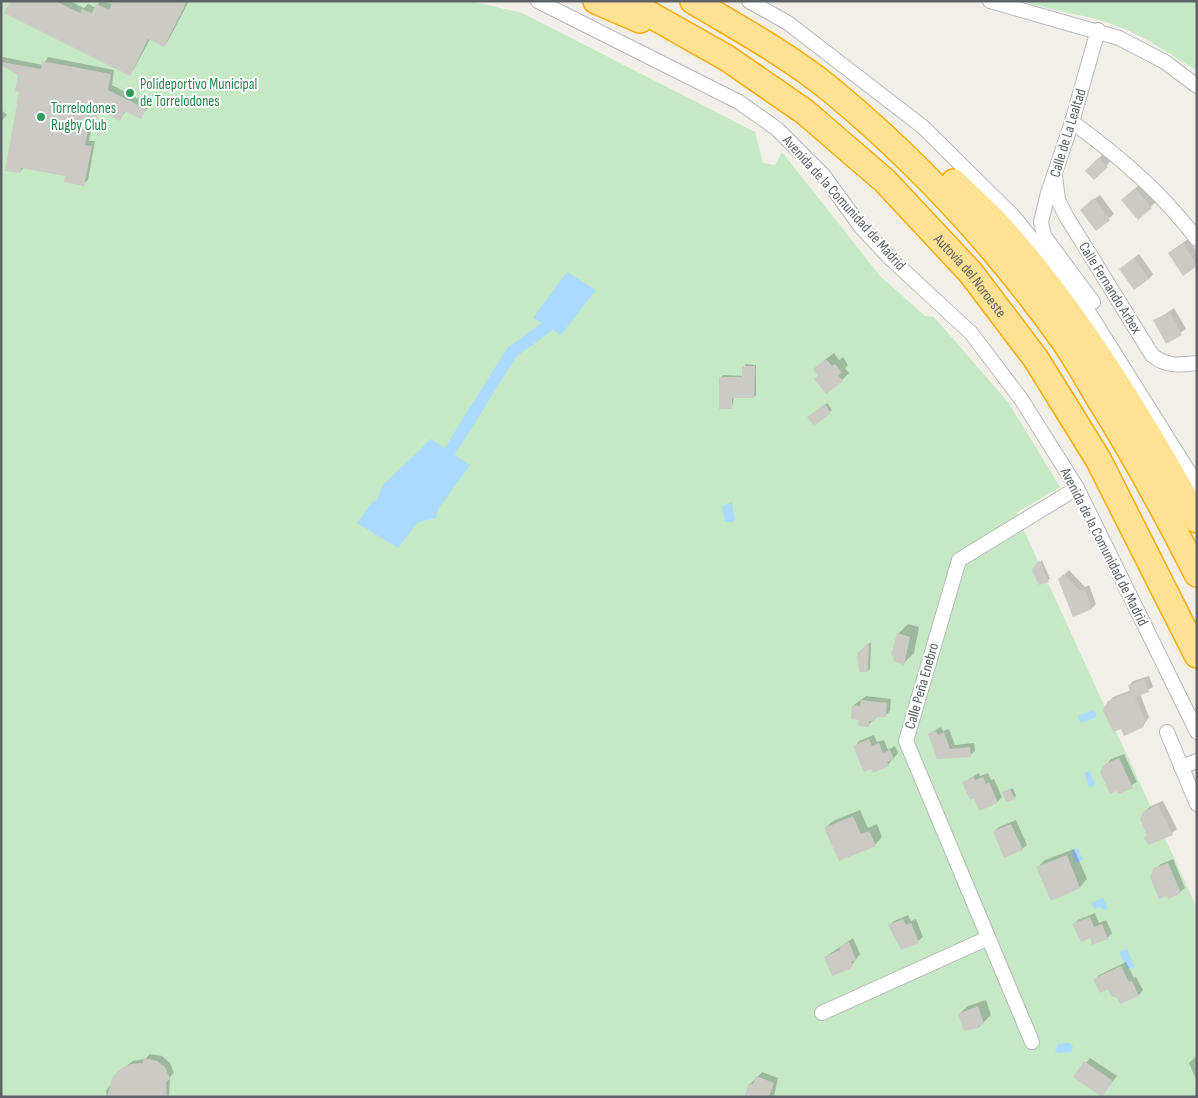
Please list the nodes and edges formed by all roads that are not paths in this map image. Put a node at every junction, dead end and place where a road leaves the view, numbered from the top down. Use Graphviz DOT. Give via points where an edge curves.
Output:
graph roads {
  1 [pos="538,1"];
  2 [pos="596,1"];
  3 [pos="626,1"];
  4 [pos="693,1"];
  5 [pos="749,1"];
  6 [pos="990,1"];
  7 [pos="1098,30"];
  8 [pos="727,58"];
  9 [pos="1197,86"];
  10 [pos="830,89"];
  11 [pos="1072,122"];
  12 [pos="1055,175"];
  13 [pos="1197,239"];
  14 [pos="1197,363"];
  15 [pos="1166,433"];
  16 [pos="1197,485"];
  17 [pos="1077,488"];
  18 [pos="1197,520"];
  19 [pos="1197,574"];
  20 [pos="1197,655"];
  21 [pos="1167,732"];
  22 [pos="1197,732"];
  23 [pos="1197,761"];
  24 [pos="1182,767"];
  25 [pos="1197,804"];
  26 [pos="988,938"];
  27 [pos="822,1013"];
  28 [pos="1032,1042"];
  1 -- 17 [label="street, Avenida de la Comunidad de Madrid" via="739,102 777,129 824,176 861,227 890,258 971,333 1021,399"];
  2 -- 8 [label="highway"];
  3 -- 8 [label="highway, Autovía del Noroeste"];
  4 -- 10 [label="highway" via="776,50"];
  5 -- 15 [label="street" via="788,23 923,127 1015,218 1086,308"];
  6 -- 7 [label="street" via="1020,12"];
  7 -- 9 [label="street" via="1165,62"];
  7 -- 11 [label="street, Calle de La Lealtad"];
  8 -- 20 [label="highway, Autovía del Noroeste" via="804,112 885,181 971,273 1036,359 1098,459"];
  10 -- 18 [label="highway" via="927,155 1005,233 1108,370"];
  10 -- 19 [label="highway" via="937,187 985,240 1062,338 1158,499"];
  11 -- 12 [label="street, Calle de La Lealtad"];
  11 -- 13 [label="street" via="1123,160 1163,197"];
  12 -- 14 [label="street, Calle Fernando Arbex" via="1058,200 1066,216 1152,355 1171,365"];
  12 -- 15 [label="street, Calle de La Lealtad" via="1041,222 1044,236 1092,301 1141,378"];
  15 -- 16 [label="street"];
  17 -- 22 [label="street, Avenida de la Comunidad de Madrid"];
  17 -- 26 [label="street, Calle Peña Enebro" via="959,560 906,741"];
  21 -- 24 [label="street"];
  23 -- 24 [label="street"];
  24 -- 25 [label="street"];
  26 -- 27 [label="street"];
  26 -- 28 [label="street, Calle Peña Enebro"];
}
